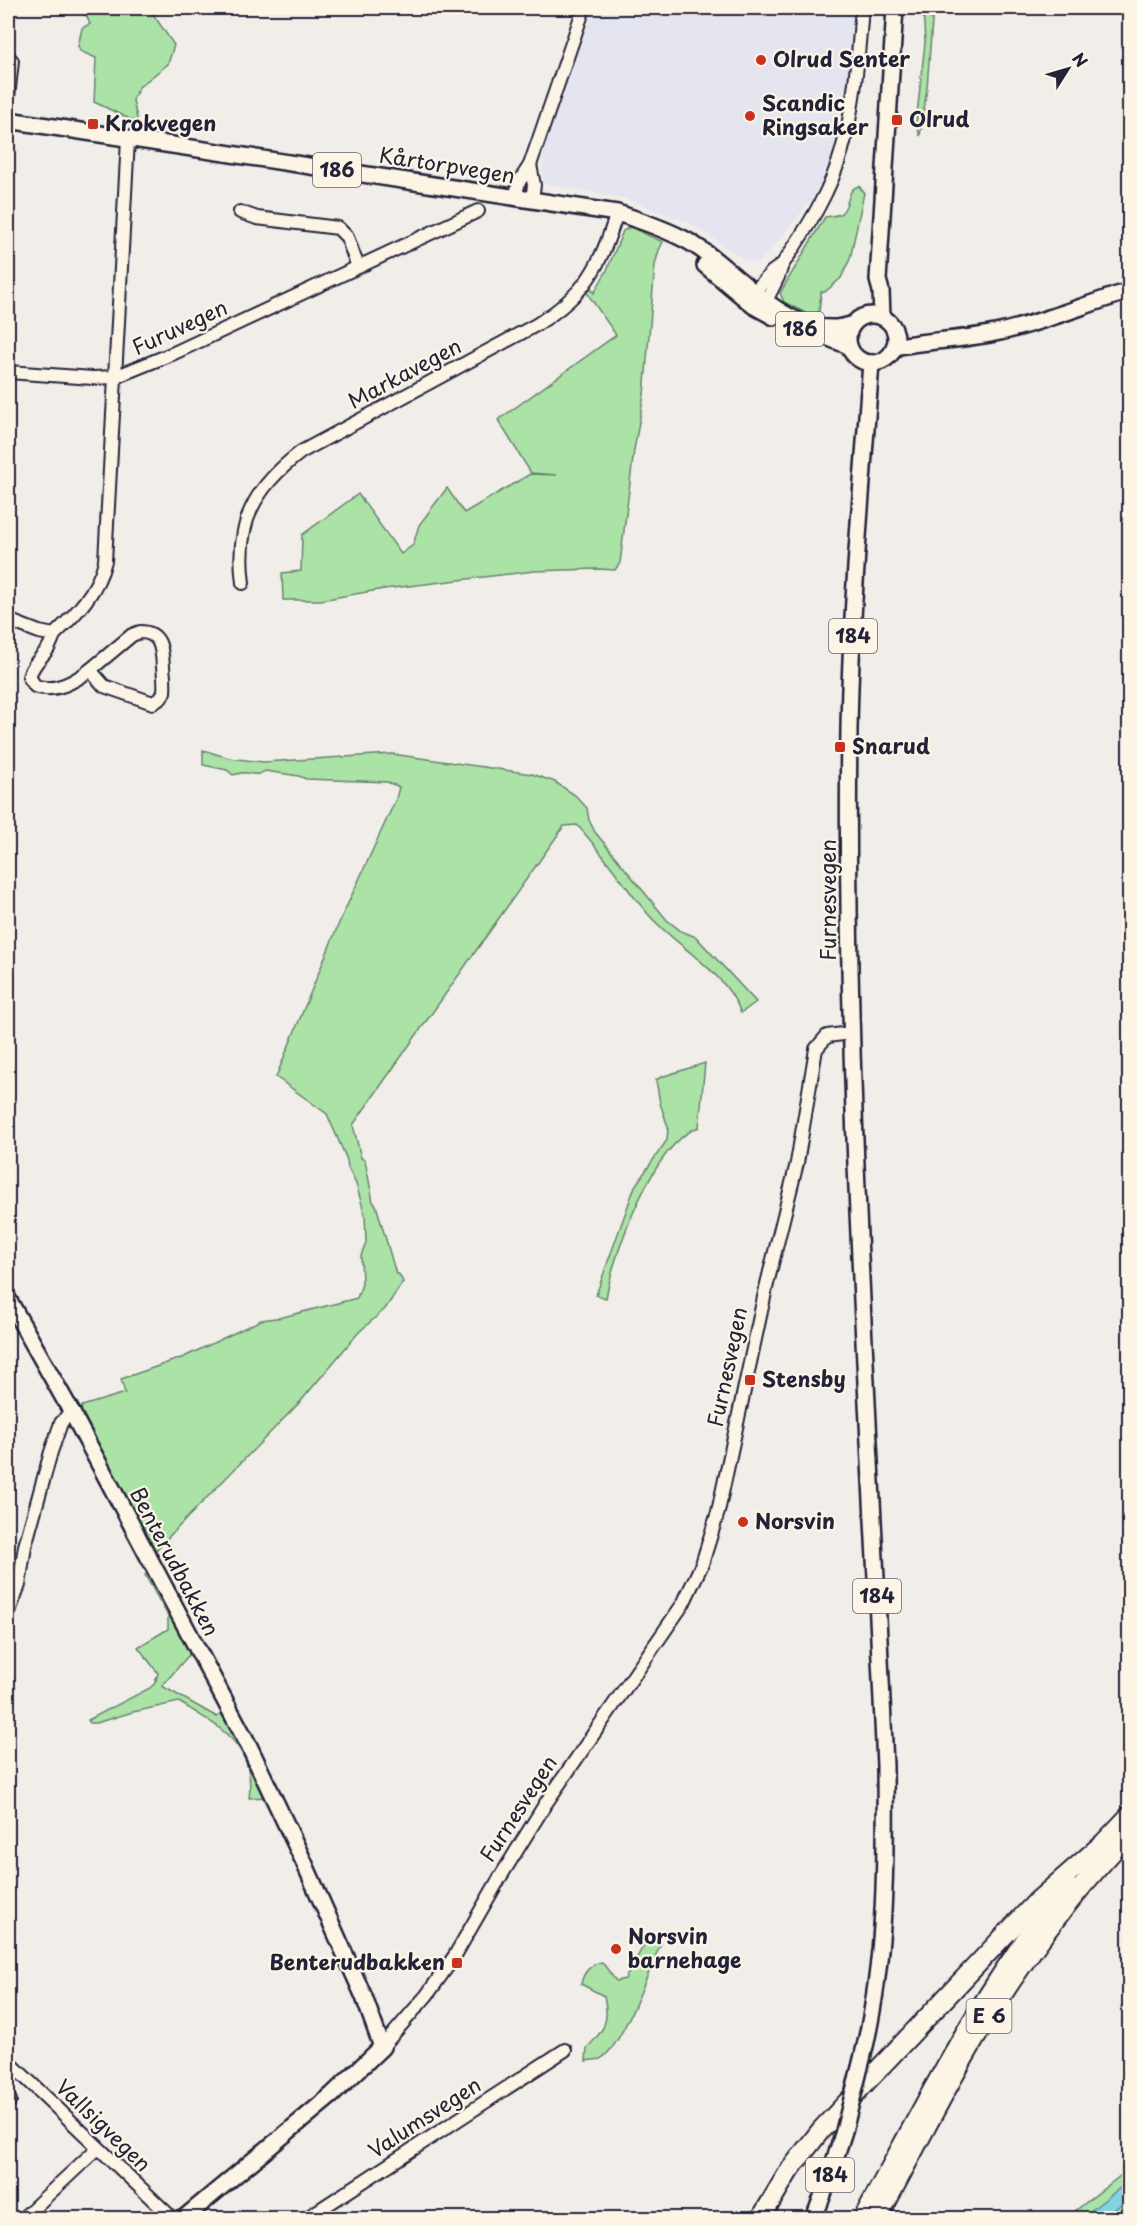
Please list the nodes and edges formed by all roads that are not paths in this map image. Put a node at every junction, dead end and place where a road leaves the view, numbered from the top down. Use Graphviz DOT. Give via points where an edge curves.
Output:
graph roads {
  1 [pos="584,8"];
  2 [pos="862,8"];
  3 [pos="894,8"];
  4 [pos="8,56"];
  5 [pos="8,97"];
  6 [pos="8,120"];
  7 [pos="128,138"];
  8 [pos="530,165"];
  9 [pos="515,198"];
  10 [pos="532,200"];
  11 [pos="478,211"];
  12 [pos="240,212"];
  13 [pos="617,213"];
  14 [pos="663,231"];
  15 [pos="358,267"];
  16 [pos="1130,291"];
  17 [pos="760,296"];
  18 [pos="875,316"];
  19 [pos="854,324"];
  20 [pos="895,340"];
  21 [pos="849,346"];
  22 [pos="871,363"];
  23 [pos="8,372"];
  24 [pos="115,377"];
  25 [pos="243,583"];
  26 [pos="8,620"];
  27 [pos="54,635"];
  28 [pos="90,670"];
  29 [pos="851,1033"];
  30 [pos="8,1299"];
  31 [pos="71,1411"];
  32 [pos="8,1614"];
  33 [pos="1130,1815"];
  34 [pos="1130,1833"];
  35 [pos="1101,1845"];
  36 [pos="382,2047"];
  37 [pos="565,2050"];
  38 [pos="8,2061"];
  39 [pos="98,2148"];
  40 [pos="24,2218"];
  41 [pos="172,2218"];
  42 [pos="184,2218"];
  43 [pos="307,2218"];
  44 [pos="761,2218"];
  45 [pos="814,2218"];
  46 [pos="864,2218"];
  47 [pos="878,2218"];
  1 -- 8 [label="street"];
  2 -- 17 [label="street" via="842,152 821,201 778,277"];
  3 -- 18 [label="main road"];
  4 -- 5 [label="street" via="12,62"];
  6 -- 7 [label="main road, Kårtorpvegen / 186"];
  7 -- 9 [label="main road, Kårtorpvegen / 186"];
  7 -- 24 [label="street"];
  8 -- 9 [label="street"];
  8 -- 10 [label="street"];
  9 -- 10 [label="main road, Kårtorpvegen / 186"];
  10 -- 13 [label="main road, Kårtorpvegen / 186"];
  11 -- 15 [label="street, Furuvegen"];
  12 -- 15 [label="street" via="258,218 338,228 347,237"];
  13 -- 14 [label="main road, Kårtorpvegen / 186"];
  13 -- 25 [label="street, Markavegen" via="597,267 567,303 537,325 301,453 273,475 248,515 240,566"];
  14 -- 17 [label="main road, Kårtorpvegen / 186" via="700,249"];
  14 -- 21 [label="main road, Kårtorpvegen / 186" via="768,315"];
  15 -- 24 [label="street, Furuvegen"];
  16 -- 20 [label="main road" via="1003,331 931,341"];
  17 -- 19 [label="main road, Kårtorpvegen / 186" via="791,317 814,326 836,329"];
  18 -- 19 [label="main road"];
  18 -- 20 [label="main road" via="890,324"];
  19 -- 21 [label="main road" via="848,334"];
  20 -- 22 [label="main road" via="885,359"];
  21 -- 22 [label="main road" via="860,360"];
  22 -- 29 [label="main road, Furnesvegen / 184" via="853,612 849,729"];
  23 -- 24 [label="street, Furuvegen"];
  24 -- 27 [label="street" via="105,561 92,593"];
  26 -- 27 [label="street"];
  27 -- 28 [label="street" via="32,668 32,684 42,689 57,688"];
  28 -- 28 [label="street" via="132,635 152,634 162,650 164,692 150,704 104,686"];
  29 -- 36 [label="street, Furnesvegen" via="827,1036 816,1049 797,1163 718,1512 695,1582 546,1803 454,1957"];
  29 -- 45 [label="main road, 184, bridge" via="886,1857 883,1926 862,2059 844,2131"];
  30 -- 31 [label="main road, Benterudbakken"];
  31 -- 32 [label="street" via="61,1423 51,1452 25,1546 19,1586"];
  31 -- 36 [label="main road, Benterudbakken" via="249,1746 364,1997"];
  33 -- 35 [label="highway, E 6"];
  34 -- 47 [label="highway, E 6" via="1070,1901 1000,1998"];
  35 -- 44 [label="highway, E 6" via="1037,1901 821,2130 789,2171"];
  35 -- 46 [label="highway, E 6" via="1036,1924 975,2013"];
  36 -- 42 [label="main road, Furnesvegen"];
  37 -- 43 [label="street, Valumsvegen"];
  38 -- 39 [label="street, Vallsigvegen"];
  39 -- 40 [label="street"];
  39 -- 41 [label="street, Vallsigvegen"];
}
